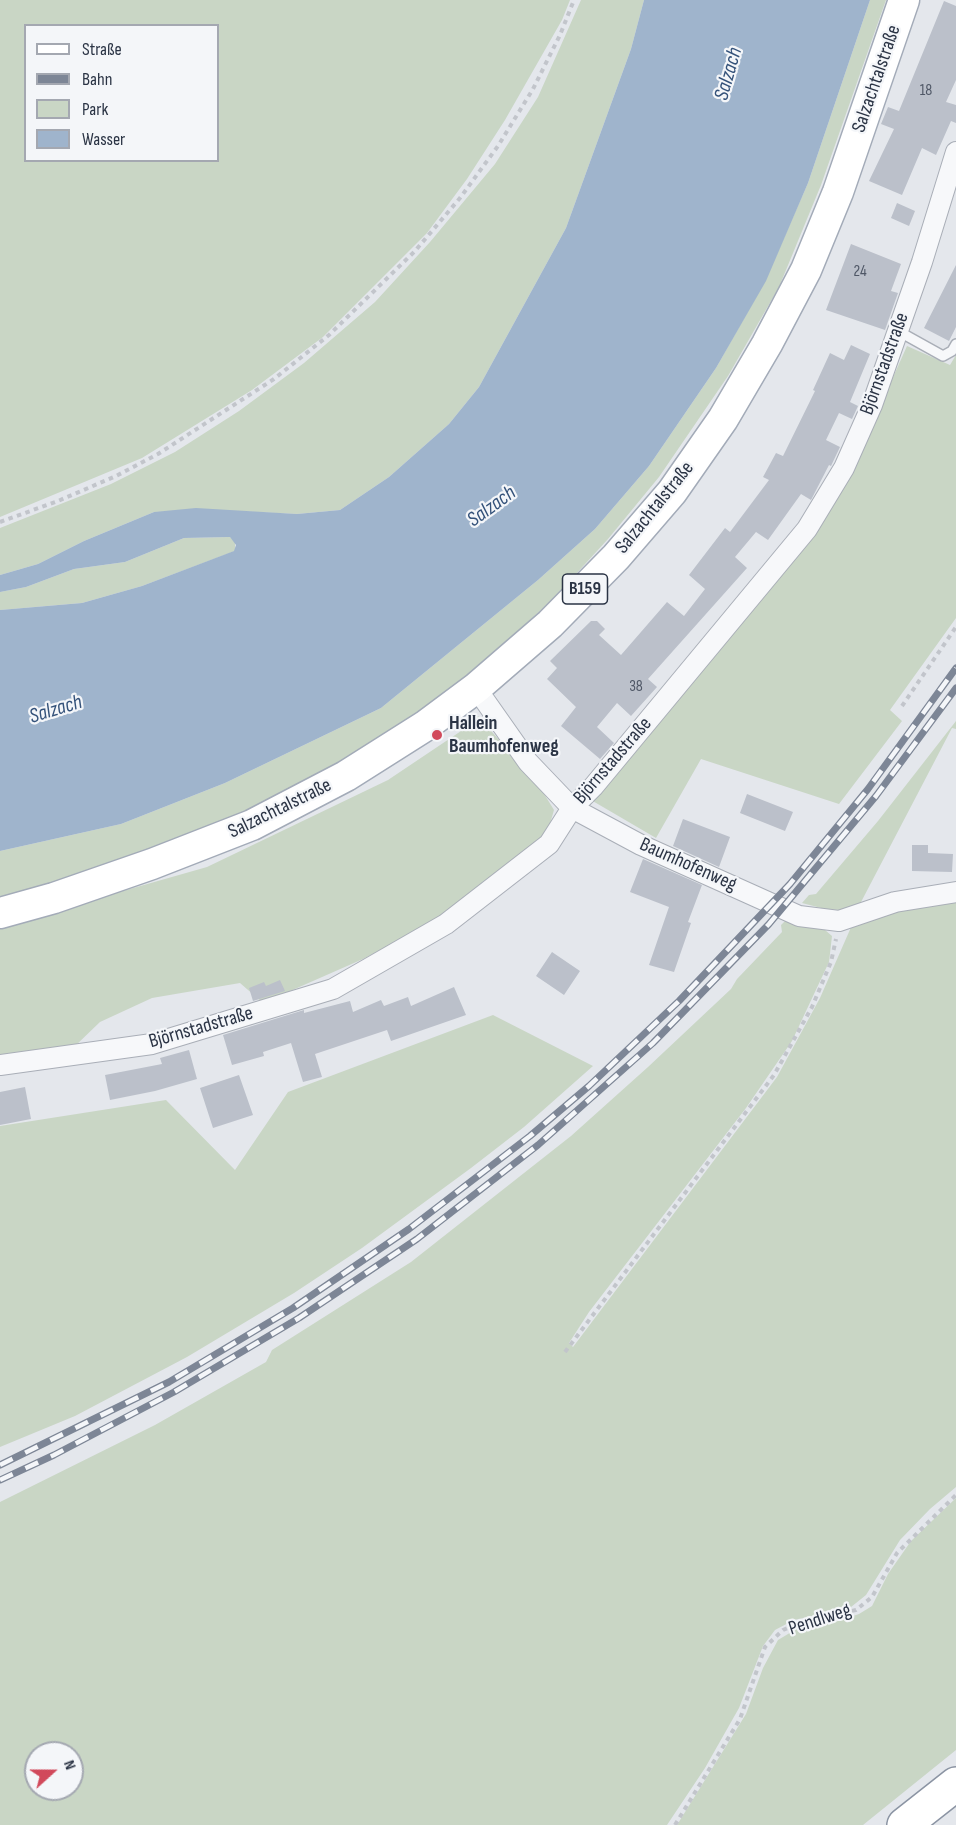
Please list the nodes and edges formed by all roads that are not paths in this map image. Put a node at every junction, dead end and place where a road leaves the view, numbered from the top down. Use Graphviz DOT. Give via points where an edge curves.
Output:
graph roads {
  1 [pos="904,0"];
  2 [pos="956,152"];
  3 [pos="898,331"];
  4 [pos="956,344"];
  5 [pos="476,687"];
  6 [pos="572,808"];
  7 [pos="956,892"];
  8 [pos="0,913"];
  9 [pos="0,1065"];
  10 [pos="956,1784"];
  11 [pos="904,1825"];
  1 -- 5 [label="main road, Salzachtalstraße / B159" via="838,192 806,270 723,419 672,492 616,557 550,624"];
  2 -- 3 [label="street, Björnstadstraße"];
  3 -- 4 [label="lane" via="943,356"];
  3 -- 6 [label="street, Björnstadstraße" via="844,468 807,529"];
  5 -- 6 [label="street, Baumhofenweg" via="528,762"];
  5 -- 8 [label="main road, Salzachtalstraße / B159" via="346,776 252,825 141,868"];
  6 -- 7 [label="street, Baumhofenweg" via="641,845 799,916 839,921 895,902"];
  6 -- 9 [label="street, Björnstadstraße" via="549,844 446,924 333,989 152,1044"];
  10 -- 11 [label="highway"];
}
